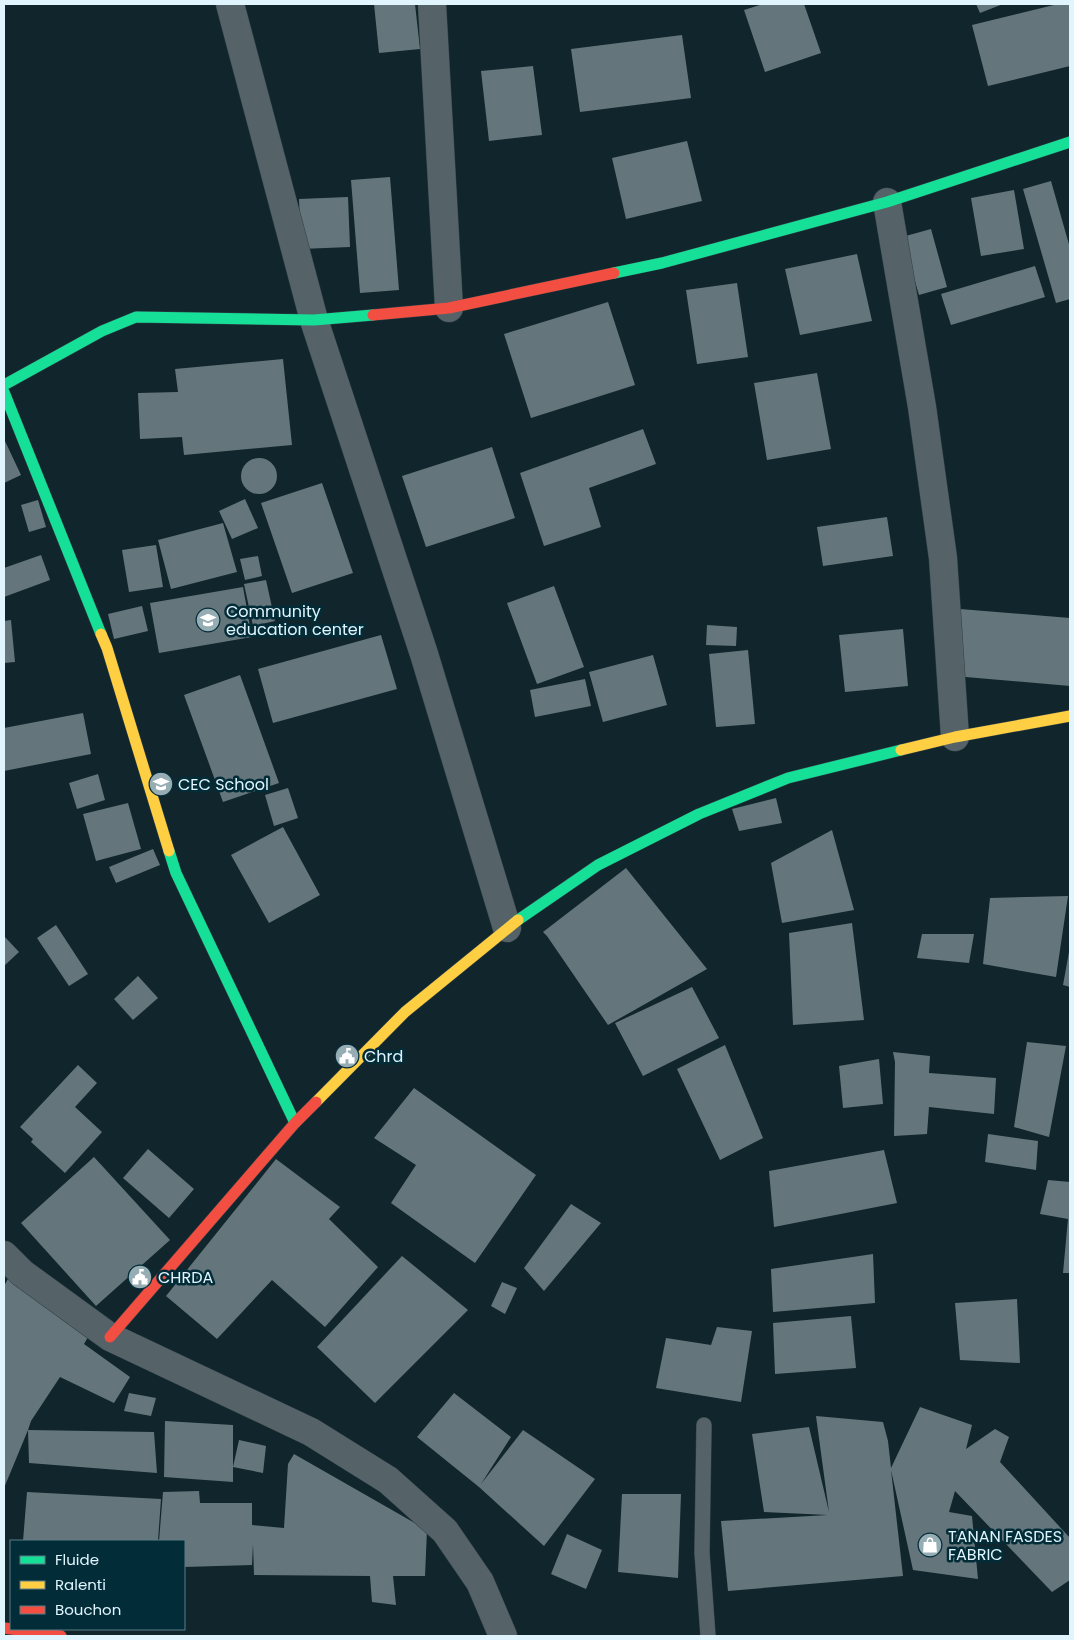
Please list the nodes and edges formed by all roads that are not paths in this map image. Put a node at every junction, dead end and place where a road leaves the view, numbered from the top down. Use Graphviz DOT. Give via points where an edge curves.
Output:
graph roads {
  1 [pos="230,4"];
  2 [pos="432,4"];
  3 [pos="1070,142"];
  4 [pos="887,202"];
  5 [pos="449,308"];
  6 [pos="314,320"];
  7 [pos="4,385"];
  8 [pos="4,392"];
  9 [pos="1070,716"];
  10 [pos="955,737"];
  11 [pos="506,928"];
  12 [pos="295,1123"];
  13 [pos="4,1255"];
  14 [pos="110,1337"];
  15 [pos="704,1425"];
  16 [pos="18,1630"];
  17 [pos="61,1636"];
  18 [pos="503,1636"];
  19 [pos="708,1636"];
  1 -- 6 [label="street"];
  2 -- 5 [label="street"];
  3 -- 4 [label="main road"];
  4 -- 5 [label="main road" via="662,263"];
  4 -- 10 [label="street" via="922,407 943,558"];
  5 -- 6 [label="main road"];
  6 -- 7 [label="main road" via="136,317 102,331"];
  6 -- 11 [label="street" via="424,654"];
  8 -- 12 [label="main road" via="107,648 176,873"];
  9 -- 10 [label="main road"];
  10 -- 11 [label="main road" via="788,778 699,814 598,865"];
  11 -- 12 [label="main road" via="405,1012"];
  12 -- 14 [label="main road"];
  13 -- 14 [label="street" via="22,1273"];
  14 -- 18 [label="street" via="311,1432 388,1480 445,1531 480,1582"];
  15 -- 19 [label="lane" via="702,1553"];
  16 -- 17 [label="main road"];
}
